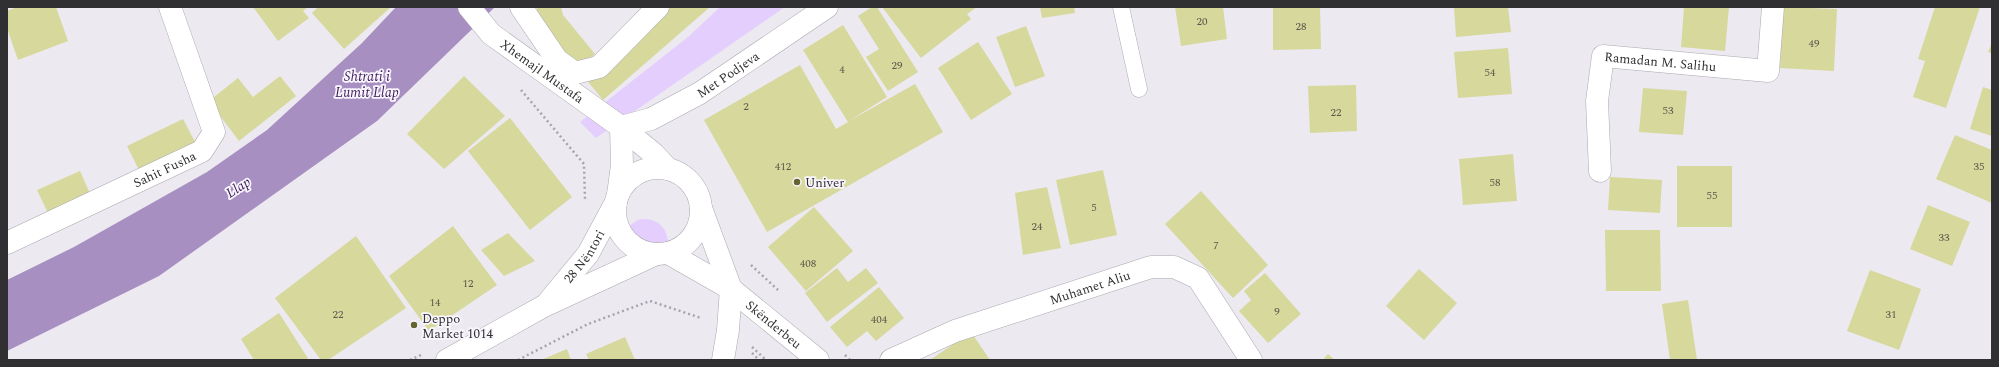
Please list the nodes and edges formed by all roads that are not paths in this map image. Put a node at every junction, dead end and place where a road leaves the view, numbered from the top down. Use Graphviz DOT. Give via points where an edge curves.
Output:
graph roads {
  1 [pos="170,7"];
  2 [pos="469,7"];
  3 [pos="521,7"];
  4 [pos="658,7"];
  5 [pos="827,7"];
  6 [pos="1122,7"];
  7 [pos="1773,7"];
  8 [pos="1139,89"];
  9 [pos="621,127"];
  10 [pos="668,169"];
  11 [pos="1600,171"];
  12 [pos="617,198"];
  13 [pos="701,208"];
  14 [pos="7,242"];
  15 [pos="662,254"];
  16 [pos="731,289"];
  17 [pos="544,306"];
  18 [pos="448,360"];
  19 [pos="723,360"];
  20 [pos="818,360"];
  21 [pos="891,360"];
  22 [pos="1251,360"];
  1 -- 14 [label="main road, Sahit Fusha" via="214,132 202,151"];
  2 -- 9 [label="main road, Xhemajl Mustafa" via="491,34"];
  3 -- 4 [label="main road" via="557,60 575,73 598,67"];
  5 -- 9 [label="main road, Met Podjeva" via="700,93 651,119"];
  6 -- 8 [label="lane"];
  7 -- 11 [label="main road, Ramadan M. Salihu" via="1768,71 1603,56 1597,101"];
  9 -- 10 [label="main road, Xhemajl Mustafa"];
  9 -- 12 [label="main road" via="622,165"];
  10 -- 12 [label="main road" via="656,168 633,176"];
  10 -- 13 [label="main road" via="691,183 698,194"];
  12 -- 15 [label="main road" via="615,214 624,237 644,252"];
  12 -- 17 [label="main road, 28 Nëntori" via="588,254"];
  13 -- 15 [label="main road" via="700,220 692,236 680,248"];
  13 -- 16 [label="main road"];
  15 -- 16 [label="main road, Skënderbeu"];
  15 -- 17 [label="main road, 28 Nëntori"];
  16 -- 19 [label="main road"];
  16 -- 20 [label="main road, Skënderbeu"];
  17 -- 18 [label="main road, 28 Nëntori"];
  21 -- 22 [label="main road, Muhamet Aliu" via="955,331 1151,267 1174,267 1198,278"];
}
